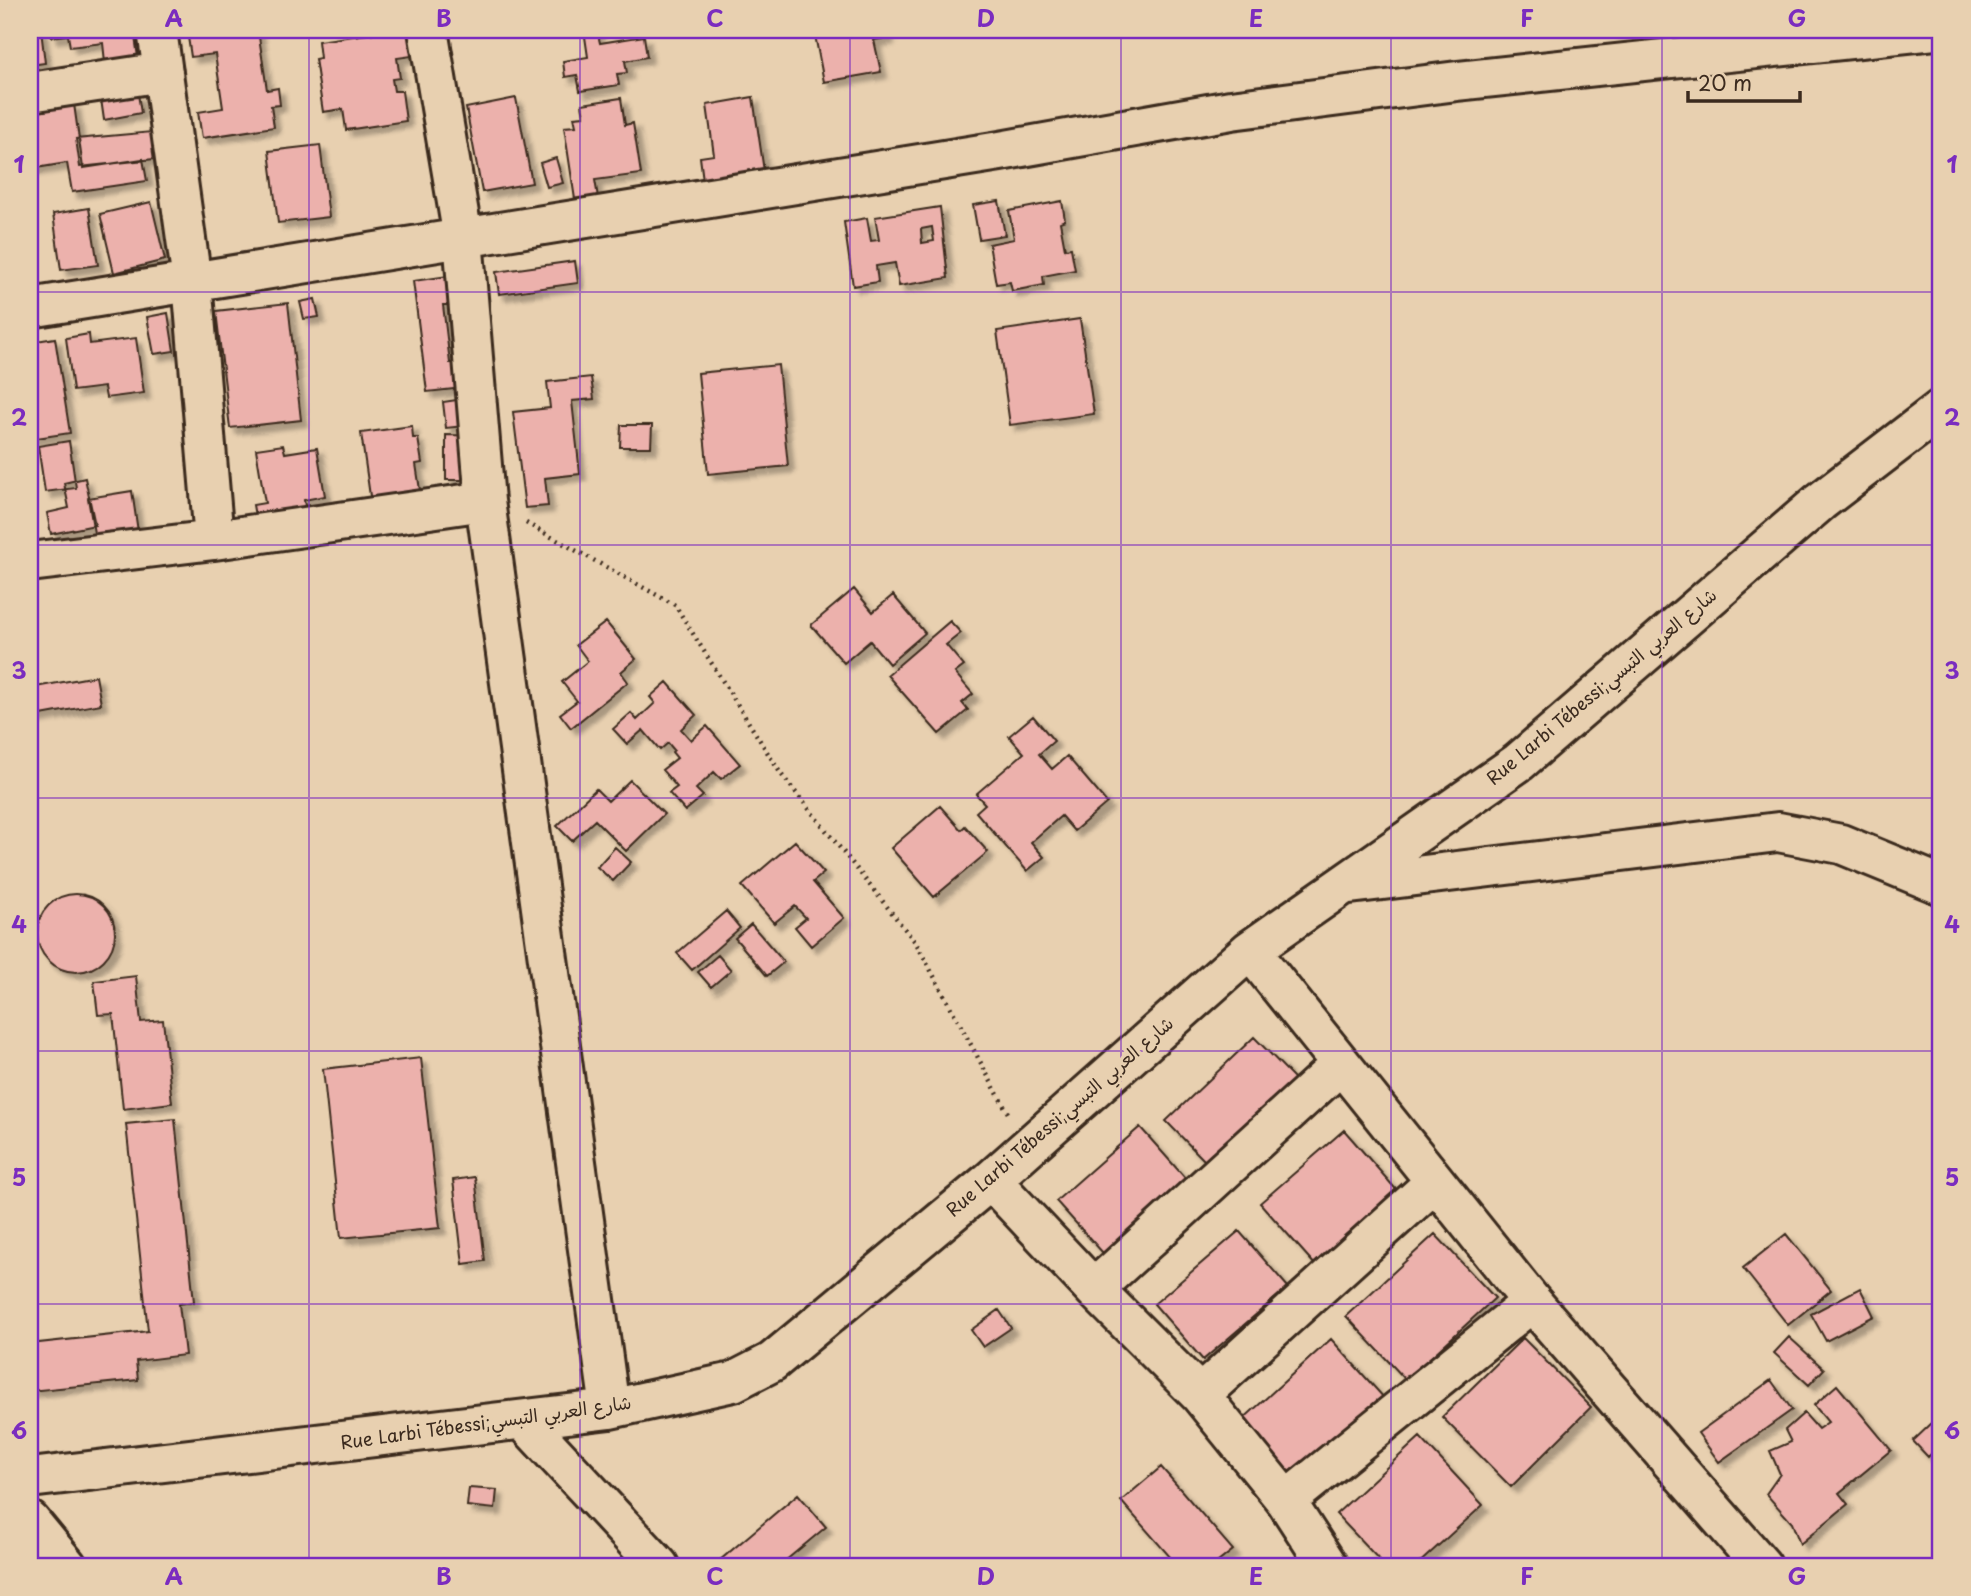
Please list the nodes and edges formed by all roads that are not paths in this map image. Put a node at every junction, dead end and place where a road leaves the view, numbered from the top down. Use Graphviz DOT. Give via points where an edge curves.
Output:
graph roads {
  1 [pos="157,30"];
  2 [pos="428,30"];
  3 [pos="1935,30"];
  4 [pos="163,72"];
  5 [pos="30,92"];
  6 [pos="463,237"];
  7 [pos="192,282"];
  8 [pos="30,308"];
  9 [pos="1941,410"];
  10 [pos="485,501"];
  11 [pos="214,540"];
  12 [pos="30,562"];
  13 [pos="1344,884"];
  14 [pos="1941,885"];
  15 [pos="1250,950"];
  16 [pos="1341,1064"];
  17 [pos="991,1180"];
  18 [pos="1435,1182"];
  19 [pos="1094,1289"];
  20 [pos="1532,1302"];
  21 [pos="1200,1395"];
  22 [pos="610,1409"];
  23 [pos="524,1421"];
  24 [pos="30,1478"];
  25 [pos="1286,1501"];
  26 [pos="30,1521"];
  27 [pos="641,1561"];
  28 [pos="67,1566"];
  29 [pos="1328,1566"];
  30 [pos="1762,1566"];
  1 -- 4 [label="street"];
  2 -- 6 [label="street"];
  3 -- 6 [label="street" via="1231,110"];
  4 -- 5 [label="street"];
  4 -- 7 [label="street"];
  6 -- 7 [label="street"];
  6 -- 10 [label="street"];
  7 -- 8 [label="street"];
  7 -- 11 [label="street"];
  9 -- 13 [label="street, Rue Larbi Tébessi;شارع العربي التبسي" via="1820,502 1519,762"];
  10 -- 11 [label="street"];
  10 -- 22 [label="street"];
  11 -- 12 [label="street"];
  13 -- 14 [label="street" via="1778,831 1841,844"];
  13 -- 15 [label="street, Rue Larbi Tébessi;شارع العربي التبسي"];
  15 -- 16 [label="street"];
  15 -- 17 [label="street, Rue Larbi Tébessi;شارع العربي التبسي"];
  16 -- 18 [label="street"];
  16 -- 19 [label="street"];
  17 -- 19 [label="street"];
  17 -- 22 [label="street, Rue Larbi Tébessi;شارع العربي التبسي" via="772,1363 733,1382"];
  18 -- 20 [label="street"];
  18 -- 21 [label="street"];
  19 -- 21 [label="street"];
  20 -- 25 [label="street"];
  20 -- 30 [label="street"];
  21 -- 25 [label="street"];
  22 -- 23 [label="street, Rue Larbi Tébessi;شارع العربي التبسي"];
  23 -- 24 [label="street, Rue Larbi Tébessi;شارع العربي التبسي"];
  23 -- 27 [label="street"];
  25 -- 29 [label="street"];
  26 -- 28 [label="street"];
}
